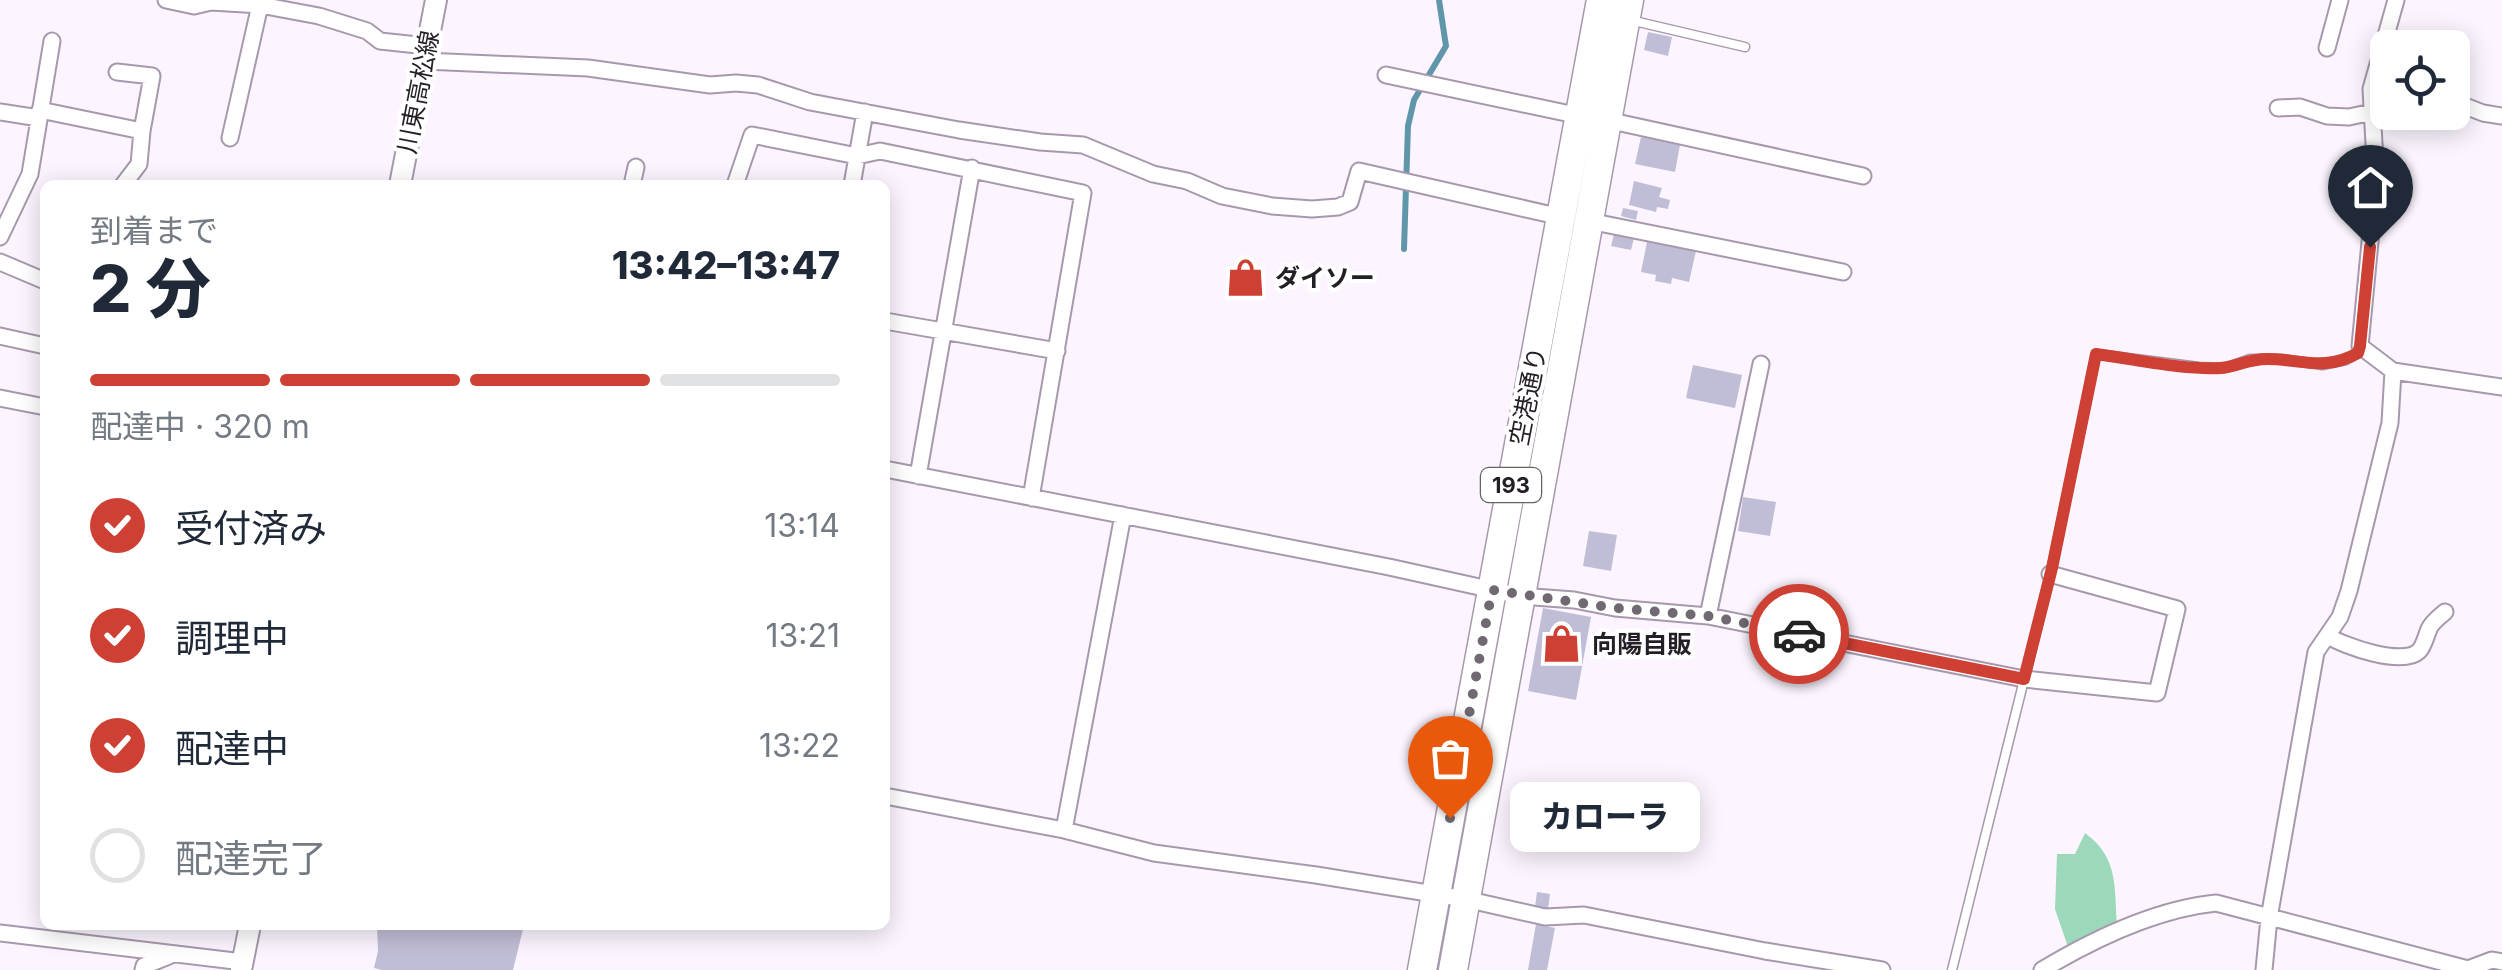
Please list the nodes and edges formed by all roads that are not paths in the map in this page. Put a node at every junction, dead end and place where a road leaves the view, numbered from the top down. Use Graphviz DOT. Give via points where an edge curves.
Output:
graph roads {
  1 [pos="166,0"];
  2 [pos="436,0"];
  3 [pos="1601,0"];
  4 [pos="2340,0"];
  5 [pos="2396,0"];
  6 [pos="260,5"];
  7 [pos="1627,10"];
  8 [pos="2390,30"];
  9 [pos="52,40"];
  10 [pos="1744,47"];
  11 [pos="2327,48"];
  12 [pos="426,54"];
  13 [pos="117,72"];
  14 [pos="1386,74"];
  15 [pos="2278,108"];
  16 [pos="2470,108"];
  17 [pos="0,112"];
  18 [pos="864,112"];
  19 [pos="2370,113"];
  20 [pos="39,114"];
  21 [pos="2502,116"];
  22 [pos="1593,118"];
  23 [pos="2373,130"];
  24 [pos="142,131"];
  25 [pos="230,138"];
  26 [pos="857,156"];
  27 [pos="636,167"];
  28 [pos="972,168"];
  29 [pos="1864,176"];
  30 [pos="126,180"];
  31 [pos="401,180"];
  32 [pos="633,180"];
  33 [pos="737,180"];
  34 [pos="853,180"];
  35 [pos="1575,219"];
  36 [pos="0,237"];
  37 [pos="1,261"];
  38 [pos="1843,272"];
  39 [pos="40,278"];
  40 [pos="890,323"];
  41 [pos="943,332"];
  42 [pos="0,336"];
  43 [pos="40,345"];
  44 [pos="2360,346"];
  45 [pos="1056,351"];
  46 [pos="1761,364"];
  47 [pos="2393,371"];
  48 [pos="2502,387"];
  49 [pos="0,398"];
  50 [pos="40,406"];
  51 [pos="890,470"];
  52 [pos="918,476"];
  53 [pos="1031,498"];
  54 [pos="1123,515"];
  55 [pos="2050,574"];
  56 [pos="1492,590"];
  57 [pos="1520,596"];
  58 [pos="2445,612"];
  59 [pos="1708,616"];
  60 [pos="2328,636"];
  61 [pos="2024,679"];
  62 [pos="890,797"];
  63 [pos="1064,830"];
  64 [pos="1436,895"];
  65 [pos="1466,899"];
  66 [pos="2269,918"];
  67 [pos="249,930"];
  68 [pos="0,933"];
  69 [pos="174,954"];
  70 [pos="2502,962"];
  71 [pos="242,966"];
  72 [pos="143,970"];
  73 [pos="1422,970"];
  74 [pos="1453,970"];
  75 [pos="1882,970"];
  76 [pos="1952,970"];
  77 [pos="2042,970"];
  78 [pos="2264,970"];
  1 -- 6 [label="street"];
  2 -- 12 [label="main road, 川東高松線"];
  3 -- 22 [label="highway, 空港通り / 193"];
  4 -- 11 [label="street"];
  5 -- 8 [label="street"];
  6 -- 12 [label="street" via="319,16"];
  6 -- 25 [label="street"];
  7 -- 10 [label="lane"];
  7 -- 22 [label="highway, 空港通り / 193"];
  9 -- 20 [label="street"];
  12 -- 18 [label="street" via="710,86 758,85"];
  12 -- 31 [label="main road, 川東高松線"];
  13 -- 24 [label="street" via="152,76"];
  14 -- 22 [label="street"];
  15 -- 19 [label="street" via="2349,118"];
  16 -- 21 [label="street"];
  17 -- 20 [label="street"];
  18 -- 26 [label="street"];
  18 -- 35 [label="street" via="1084,145 1153,174 1272,206 1338,207 1350,202 1358,171"];
  20 -- 24 [label="street"];
  20 -- 36 [label="street" via="30,174"];
  22 -- 29 [label="street"];
  22 -- 35 [label="highway, 空港通り / 193"];
  23 -- 44 [label="street" via="2376,180"];
  24 -- 30 [label="street" via="139,164"];
  26 -- 28 [label="street" via="880,152"];
  26 -- 33 [label="street" via="752,135"];
  26 -- 34 [label="street"];
  27 -- 32 [label="street"];
  28 -- 41 [label="street"];
  28 -- 45 [label="street" via="1084,193"];
  35 -- 38 [label="street"];
  35 -- 56 [label="highway, 空港通り / 193"];
  35 -- 57 [label="highway, 空港通り / 193"];
  37 -- 39 [label="street"];
  40 -- 41 [label="street"];
  41 -- 45 [label="street"];
  41 -- 52 [label="street"];
  42 -- 43 [label="street"];
  44 -- 47 [label="street"];
  44 -- 55 [label="lane" via="2346,360 2322,365 2250,359 2225,368 2096,354"];
  45 -- 53 [label="street"];
  46 -- 59 [label="street"];
  47 -- 48 [label="street"];
  47 -- 60 [label="street" via="2390,423 2372,498 2349,591"];
  49 -- 50 [label="street"];
  51 -- 52 [label="street"];
  52 -- 53 [label="street"];
  53 -- 54 [label="street"];
  54 -- 56 [label="street"];
  54 -- 63 [label="street"];
  55 -- 61 [label="lane"];
  55 -- 61 [label="street" via="2177,609 2157,694"];
  56 -- 57 [label="street"];
  56 -- 64 [label="highway, 空港通り / 193"];
  57 -- 59 [label="street"];
  57 -- 65 [label="highway, 空港通り / 193"];
  58 -- 60 [label="street" via="2412,656 2380,655"];
  59 -- 61 [label="street"];
  60 -- 66 [label="street" via="2316,652"];
  61 -- 76 [label="lane"];
  62 -- 63 [label="street"];
  63 -- 64 [label="street" via="1154,853"];
  64 -- 65 [label="street"];
  64 -- 73 [label="highway, 空港通り / 193"];
  65 -- 74 [label="highway, 空港通り / 193"];
  65 -- 75 [label="street" via="1545,916 1584,914"];
  66 -- 70 [label="street" via="2468,970"];
  66 -- 77 [label="street" via="2216,903 2191,906 2075,950"];
  66 -- 78 [label="street"];
  67 -- 71 [label="main road"];
  68 -- 69 [label="street"];
  69 -- 71 [label="street"];
  69 -- 72 [label="street"];
}
